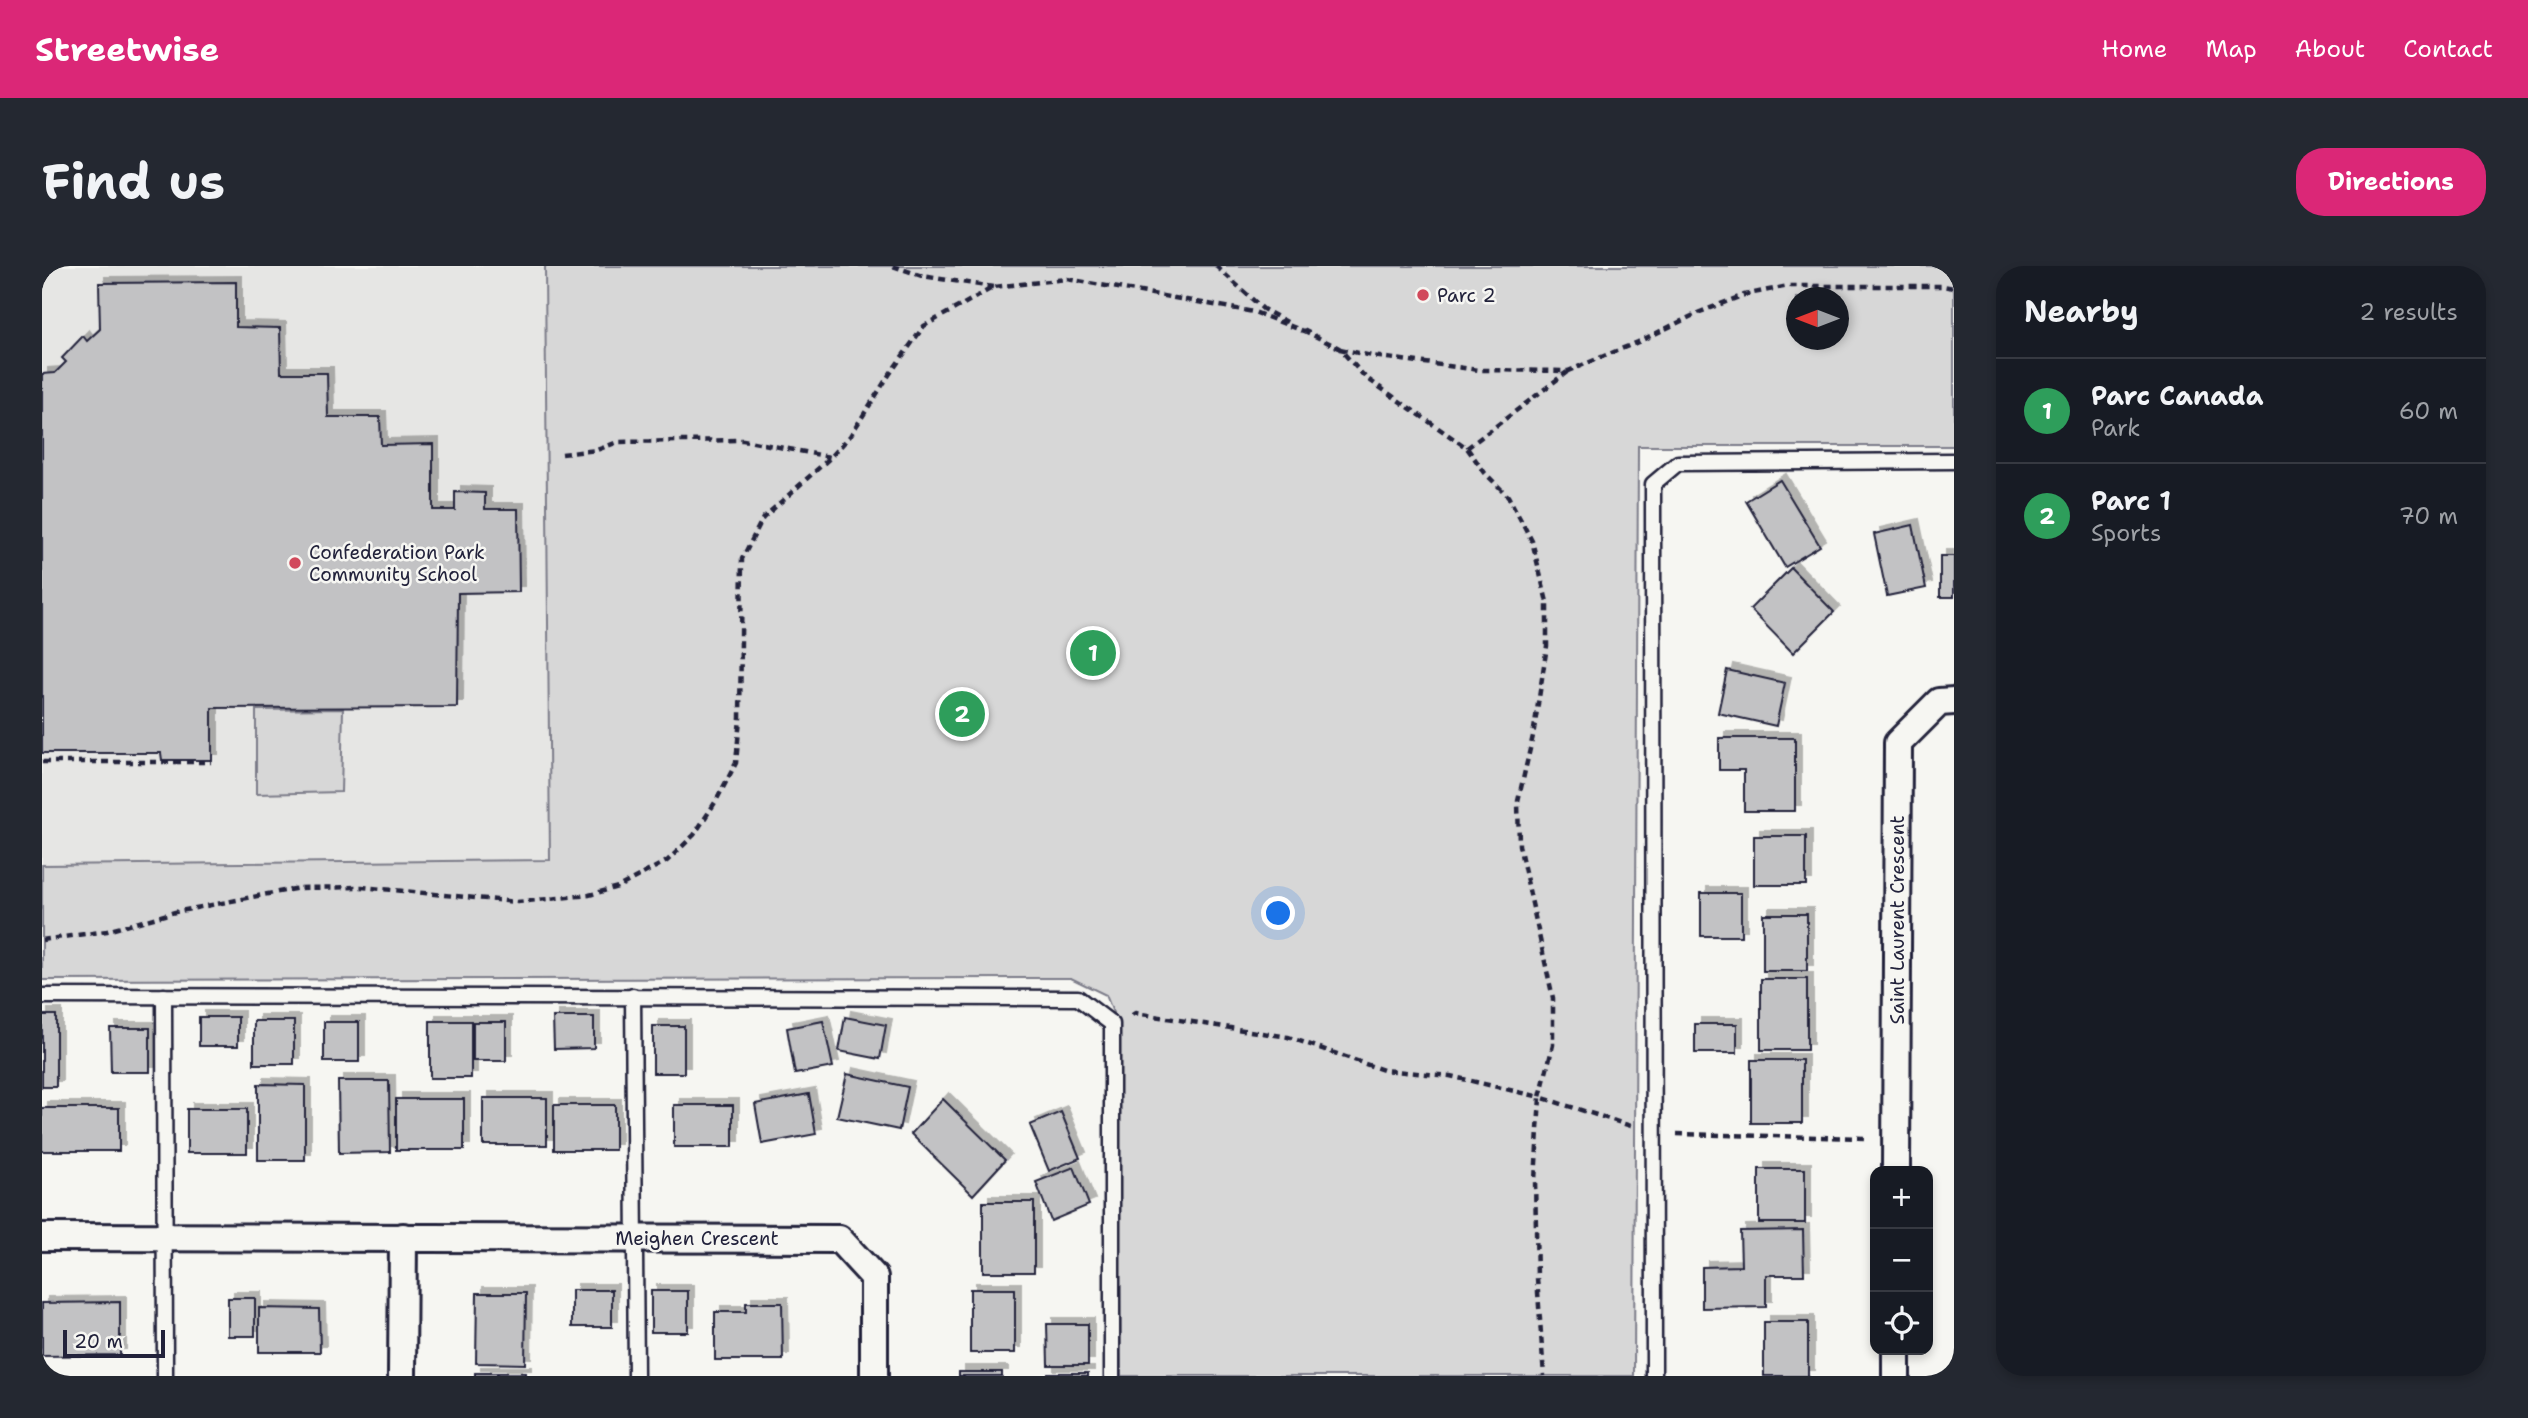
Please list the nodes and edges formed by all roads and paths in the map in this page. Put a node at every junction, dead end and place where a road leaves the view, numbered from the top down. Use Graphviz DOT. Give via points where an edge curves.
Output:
graph roads {
  1 [pos="893,266"];
  2 [pos="1216,266"];
  3 [pos="994,287"];
  4 [pos="1954,288"];
  5 [pos="1306,332"];
  6 [pos="1339,348"];
  7 [pos="1568,371"];
  8 [pos="1467,448"];
  9 [pos="562,454"];
  10 [pos="831,457"];
  11 [pos="1954,461"];
  12 [pos="1954,701"];
  13 [pos="42,762"];
  14 [pos="211,762"];
  15 [pos="42,940"];
  16 [pos="42,996"];
  17 [pos="163,996"];
  18 [pos="633,996"];
  19 [pos="1112,1024"];
  20 [pos="1540,1097"];
  21 [pos="1653,1133"];
  22 [pos="1864,1138"];
  23 [pos="1896,1166"];
  24 [pos="42,1237"];
  25 [pos="164,1237"];
  26 [pos="403,1237"];
  27 [pos="636,1237"];
  28 [pos="1896,1355"];
  29 [pos="165,1376"];
  30 [pos="402,1376"];
  31 [pos="636,1376"];
  32 [pos="874,1376"];
  33 [pos="1112,1376"];
  34 [pos="1544,1376"];
  35 [pos="1654,1376"];
  36 [pos="1896,1376"];
  1 -- 3 [label="path" via="922,276"];
  2 -- 5 [label="path" via="1263,309"];
  3 -- 5 [label="path" via="1067,279 1254,312"];
  3 -- 10 [label="path" via="924,326"];
  4 -- 7 [label="path" via="1788,286 1744,295"];
  5 -- 6 [label="path"];
  6 -- 7 [label="path" via="1479,370"];
  6 -- 8 [label="path" via="1365,377"];
  7 -- 8 [label="path"];
  8 -- 20 [label="path" via="1508,496 1532,541 1546,602 1545,659 1534,736 1518,801 1519,845 1553,998 1553,1045"];
  9 -- 10 [label="path" via="618,442 743,440"];
  10 -- 15 [label="path" via="763,518 742,559 736,763 694,835 667,861 618,887 589,895 517,902 362,887 299,888 175,912 107,931"];
  11 -- 21 [label="lane" via="1678,463 1653,484"];
  12 -- 23 [label="street, Saint Laurent Crescent" via="1939,702 1898,743"];
  13 -- 14 [label="path"];
  16 -- 17 [label="lane"];
  17 -- 18 [label="lane"];
  17 -- 25 [label="lane"];
  18 -- 19 [label="lane" via="1078,998"];
  18 -- 27 [label="lane"];
  19 -- 20 [label="path" via="1135,1013 1288,1037 1383,1070 1450,1076"];
  19 -- 33 [label="lane"];
  20 -- 21 [label="path"];
  20 -- 34 [label="path" via="1535,1194"];
  21 -- 22 [label="path"];
  21 -- 35 [label="lane"];
  24 -- 25 [label="street, Meighen Crescent"];
  25 -- 26 [label="street, Meighen Crescent"];
  25 -- 29 [label="lane"];
  26 -- 27 [label="street, Meighen Crescent"];
  26 -- 30 [label="street"];
  27 -- 31 [label="lane"];
  27 -- 32 [label="street, Meighen Crescent" via="839,1239 874,1276"];
  28 -- 36 [label="street"];
}
